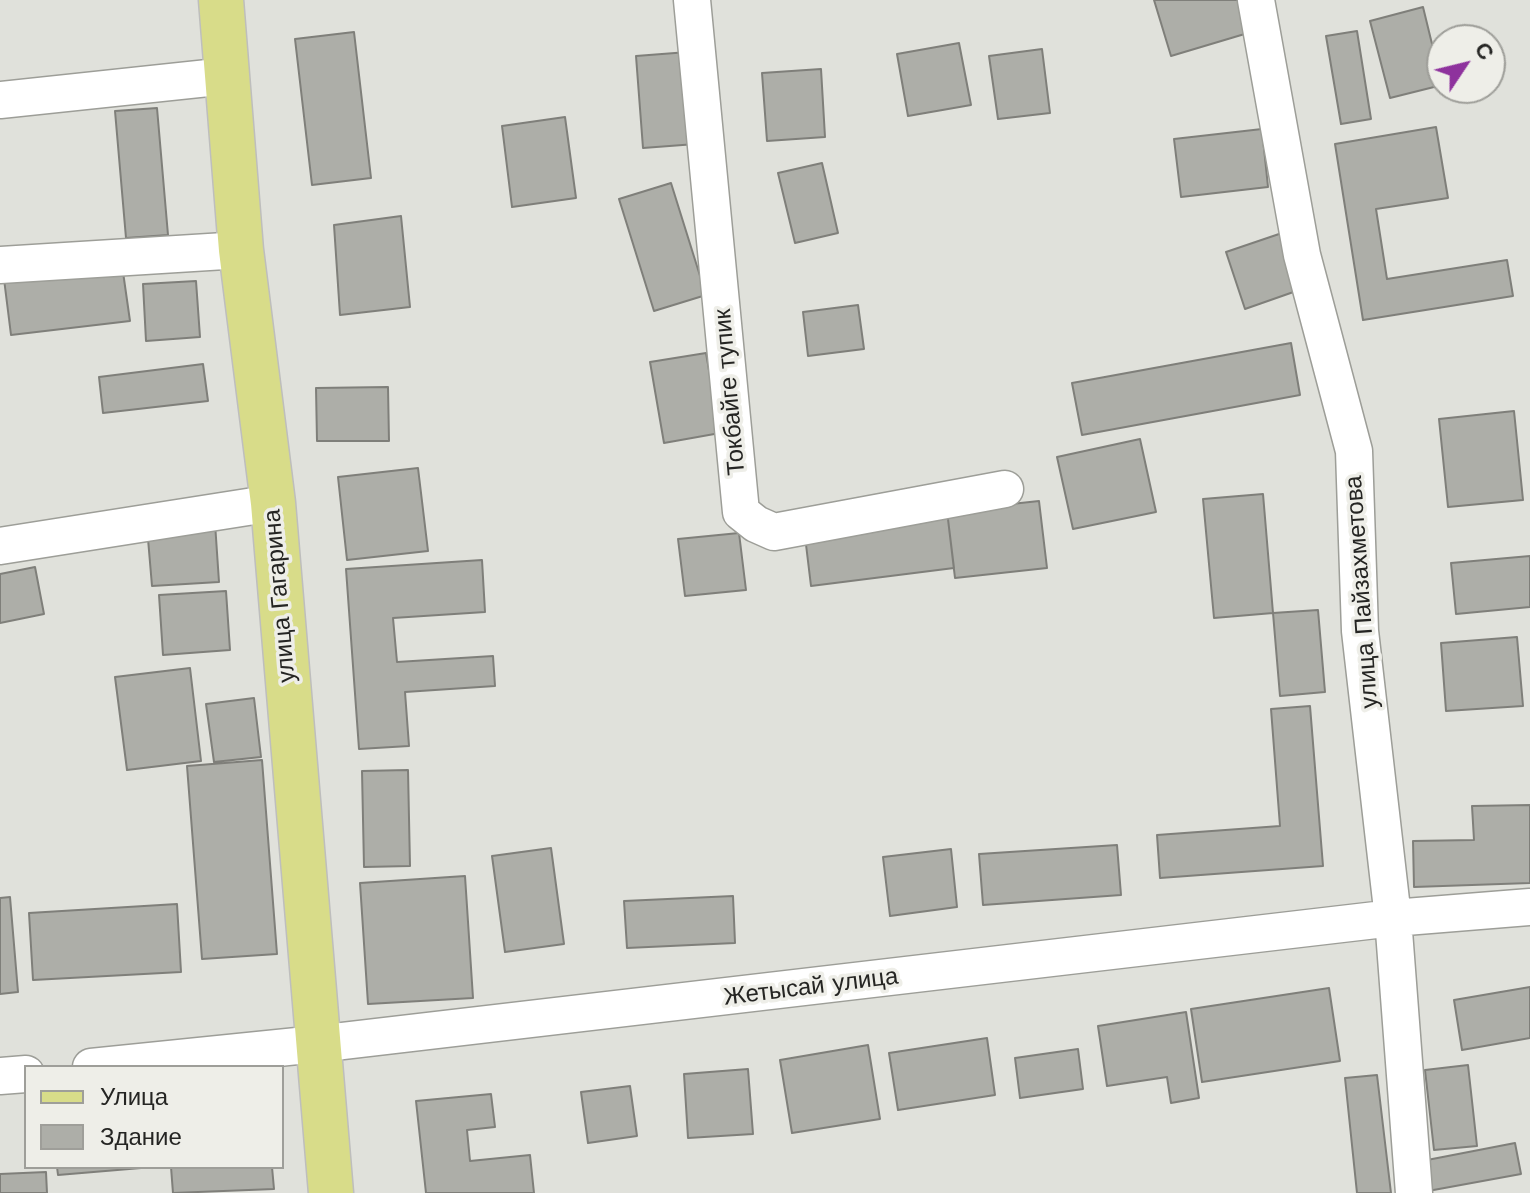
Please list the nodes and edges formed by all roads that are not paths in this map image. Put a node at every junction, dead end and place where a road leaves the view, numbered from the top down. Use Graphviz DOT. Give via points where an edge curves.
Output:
graph roads {
  1 [pos="221,0"];
  2 [pos="692,0"];
  3 [pos="1256,0"];
  4 [pos="227,76"];
  5 [pos="0,100"];
  6 [pos="241,250"];
  7 [pos="0,265"];
  8 [pos="1005,489"];
  9 [pos="273,503"];
  10 [pos="0,546"];
  11 [pos="1530,907"];
  12 [pos="1393,918"];
  13 [pos="317,1044"];
  14 [pos="111,1065"];
  15 [pos="24,1074"];
  16 [pos="0,1076"];
  17 [pos="331,1193"];
  18 [pos="1414,1193"];
  1 -- 4 [label="main road, улица Гагарина"];
  2 -- 8 [label="street, Токбайге тупик" via="741,512 774,532"];
  3 -- 12 [label="street, улица Пайзахметова" via="1302,255 1354,451 1360,631"];
  4 -- 5 [label="street"];
  4 -- 6 [label="main road, улица Гагарина"];
  6 -- 7 [label="street"];
  6 -- 9 [label="main road, улица Гагарина"];
  9 -- 10 [label="street"];
  9 -- 13 [label="main road, улица Гагарина"];
  11 -- 12 [label="street, Жетысай улица"];
  12 -- 13 [label="street, Жетысай улица"];
  12 -- 18 [label="street, улица Пайзахметова"];
  13 -- 14 [label="street, Жетысай улица"];
  13 -- 17 [label="main road, улица Гагарина"];
  15 -- 16 [label="street"];
}
